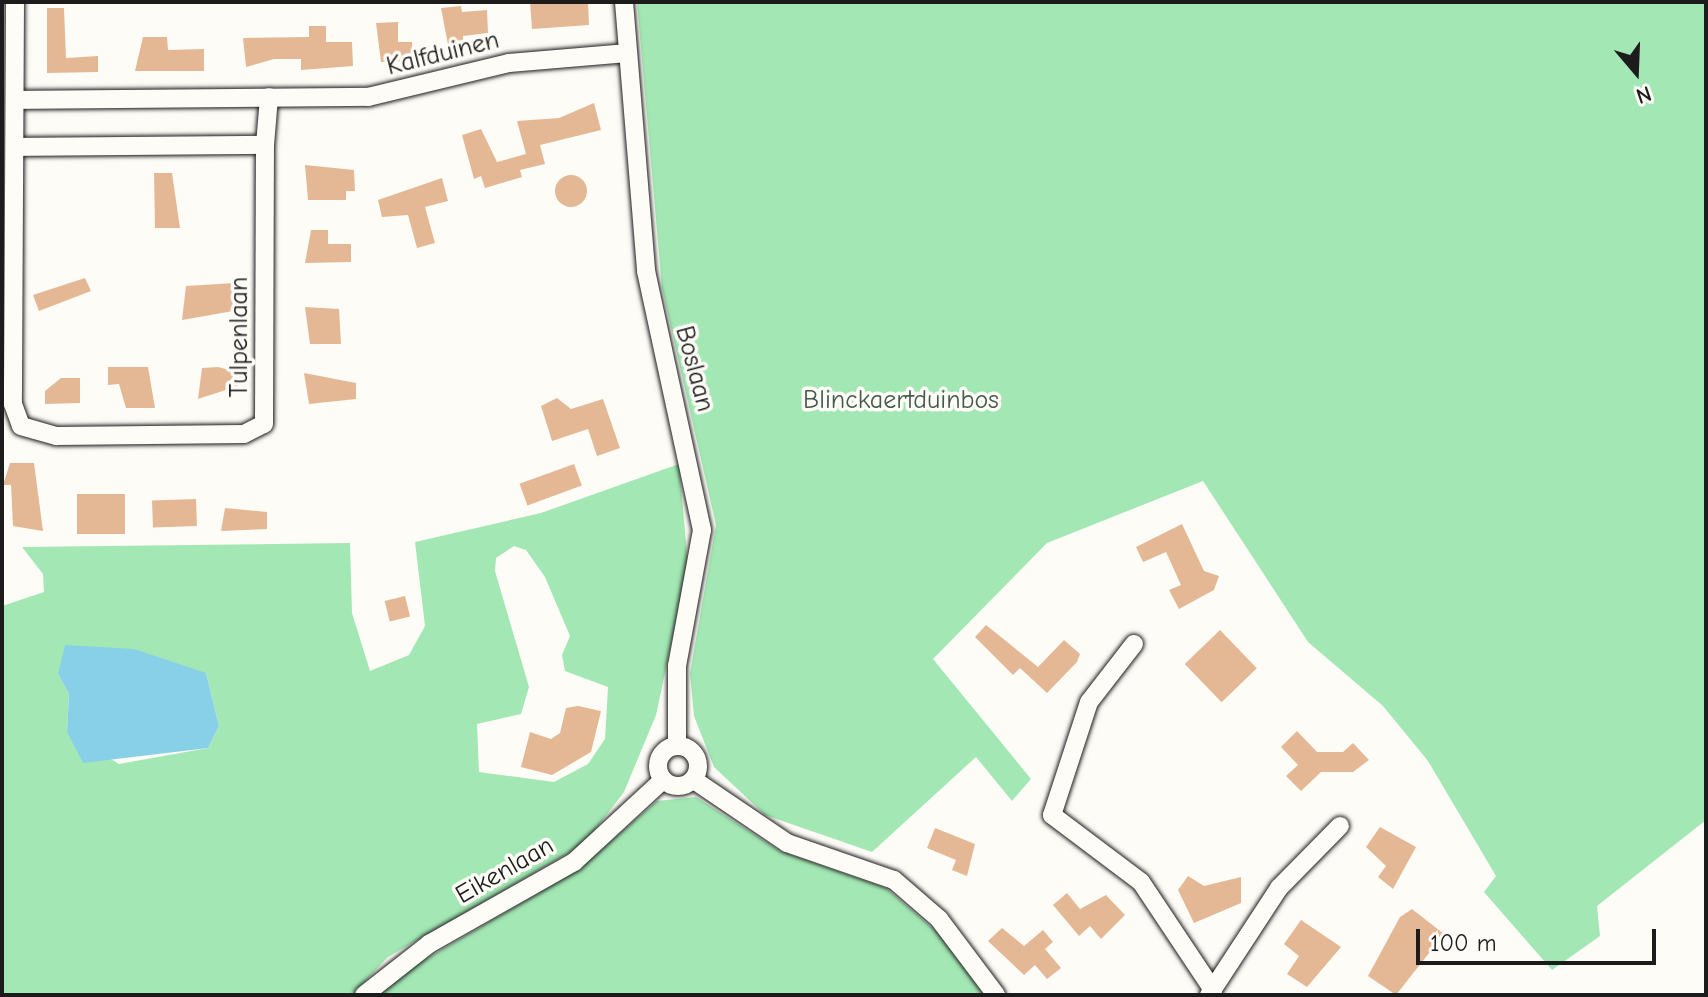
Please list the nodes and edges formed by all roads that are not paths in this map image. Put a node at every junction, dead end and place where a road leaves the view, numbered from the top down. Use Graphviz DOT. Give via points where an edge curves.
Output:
graph roads {
  1 [pos="15,2"];
  2 [pos="624,2"];
  3 [pos="628,53"];
  4 [pos="269,97"];
  5 [pos="16,100"];
  6 [pos="265,145"];
  7 [pos="16,147"];
  8 [pos="1134,644"];
  9 [pos="677,745"];
  10 [pos="663,780"];
  11 [pos="694,780"];
  12 [pos="1340,826"];
  13 [pos="1211,993"];
  14 [pos="364,995"];
  15 [pos="996,995"];
  1 -- 5 [label="street"];
  2 -- 3 [label="street, Boslaan"];
  3 -- 4 [label="street, Kalfduinen" via="509,63 368,97"];
  3 -- 9 [label="street, Boslaan" via="646,271 702,530 677,666"];
  4 -- 5 [label="street, Kalfduinen"];
  4 -- 6 [label="street"];
  5 -- 7 [label="street"];
  6 -- 7 [label="street"];
  6 -- 7 [label="street, Tulpenlaan" via="264,424 244,434 57,436 21,426 13,404"];
  8 -- 13 [label="street" via="1089,702 1052,815 1141,882"];
  9 -- 10 [label="street, Boslaan" via="660,755"];
  9 -- 11 [label="street" via="696,756"];
  10 -- 11 [label="street" via="676,786"];
  10 -- 14 [label="street, Eikenlaan" via="574,862 429,944"];
  11 -- 15 [label="street" via="787,843 894,880 939,919"];
  12 -- 13 [label="street" via="1279,888"];
}
